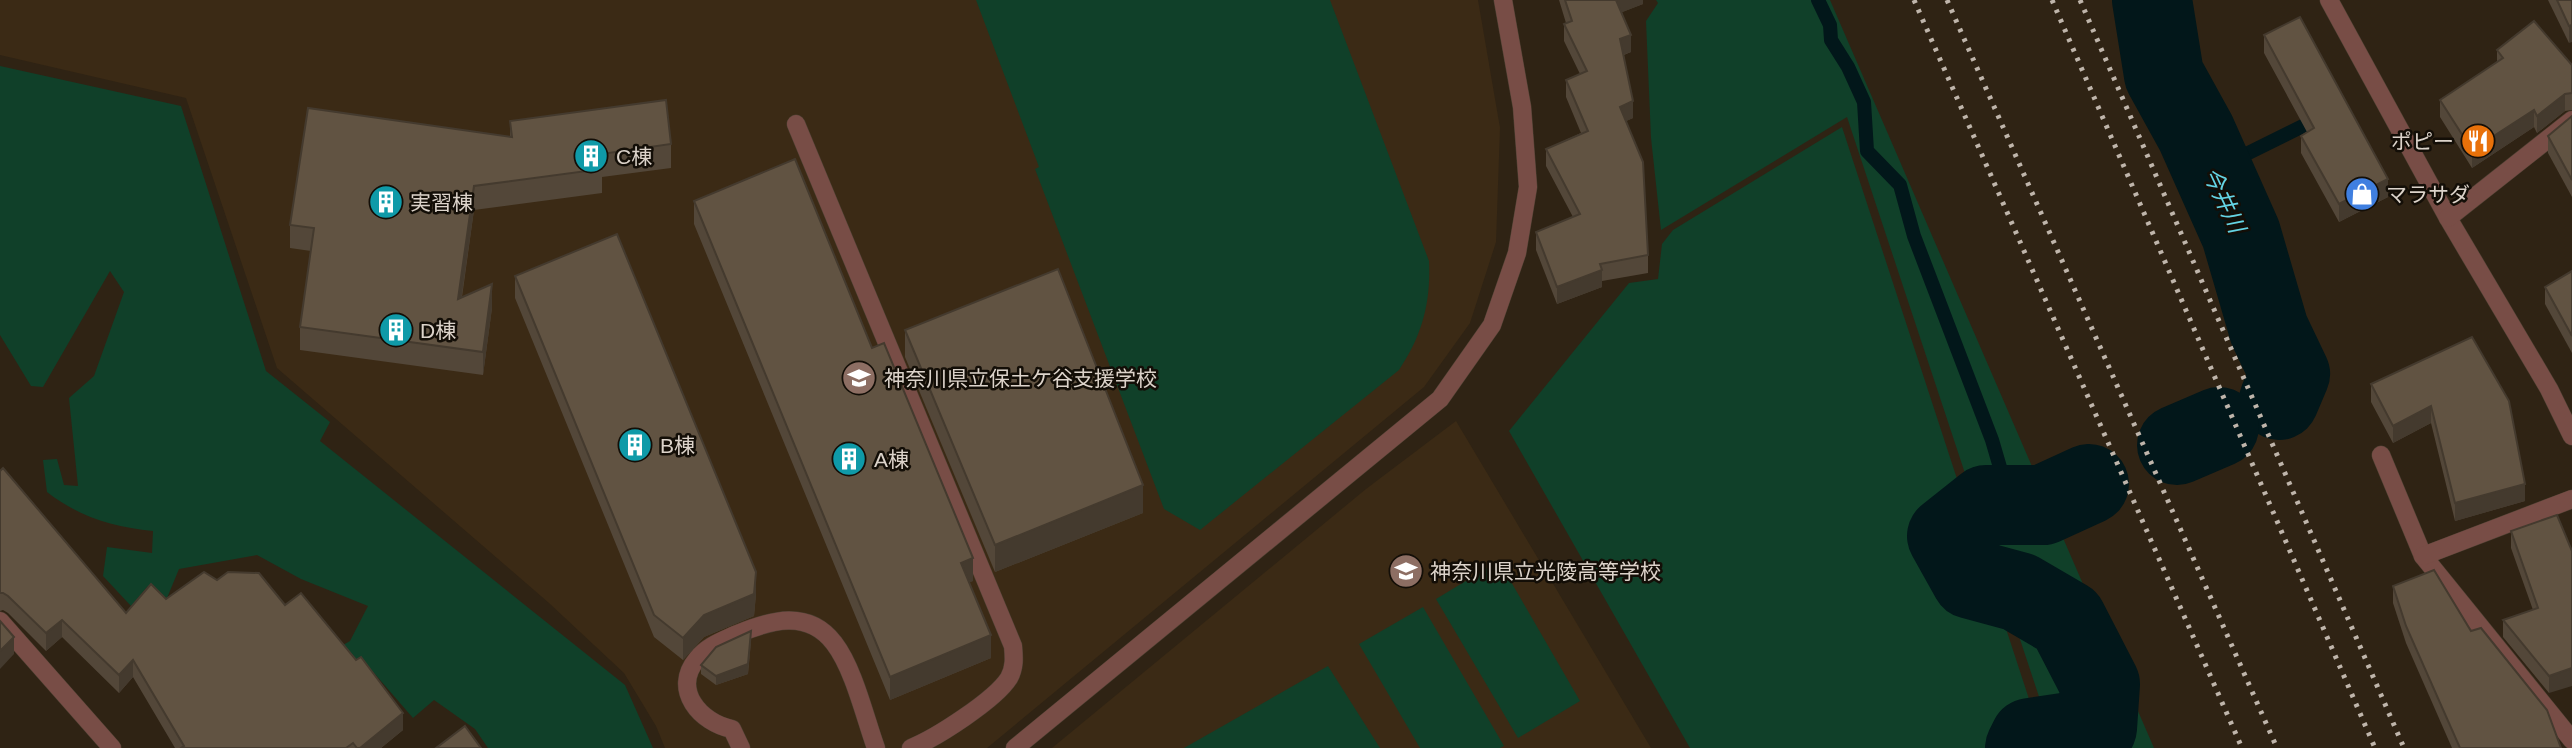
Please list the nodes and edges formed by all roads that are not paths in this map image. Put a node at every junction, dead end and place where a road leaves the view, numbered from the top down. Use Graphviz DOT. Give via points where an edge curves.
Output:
graph roads {
  1 [pos="1503,0"];
  2 [pos="2329,0"];
  3 [pos="2572,120"];
  4 [pos="796,124"];
  5 [pos="2448,218"];
  6 [pos="2572,436"];
  7 [pos="2381,455"];
  8 [pos="2572,499"];
  9 [pos="2423,556"];
  10 [pos="0,621"];
  11 [pos="2572,740"];
  12 [pos="112,748"];
  13 [pos="741,748"];
  14 [pos="876,748"];
  15 [pos="911,748"];
  16 [pos="1015,748"];
  1 -- 16 [label="street" via="1522,107 1528,187 1517,253 1492,325 1440,399"];
  2 -- 5 [label="street"];
  3 -- 5 [label="street"];
  4 -- 15 [label="street" via="1013,646 1013,666 1004,684 937,737"];
  5 -- 6 [label="street"];
  7 -- 9 [label="street"];
  8 -- 9 [label="street"];
  9 -- 11 [label="street"];
  10 -- 12 [label="street"];
  13 -- 14 [label="street" via="732,729 699,715 690,698 694,662 707,648 766,622 784,619 804,621 835,644"];
}
